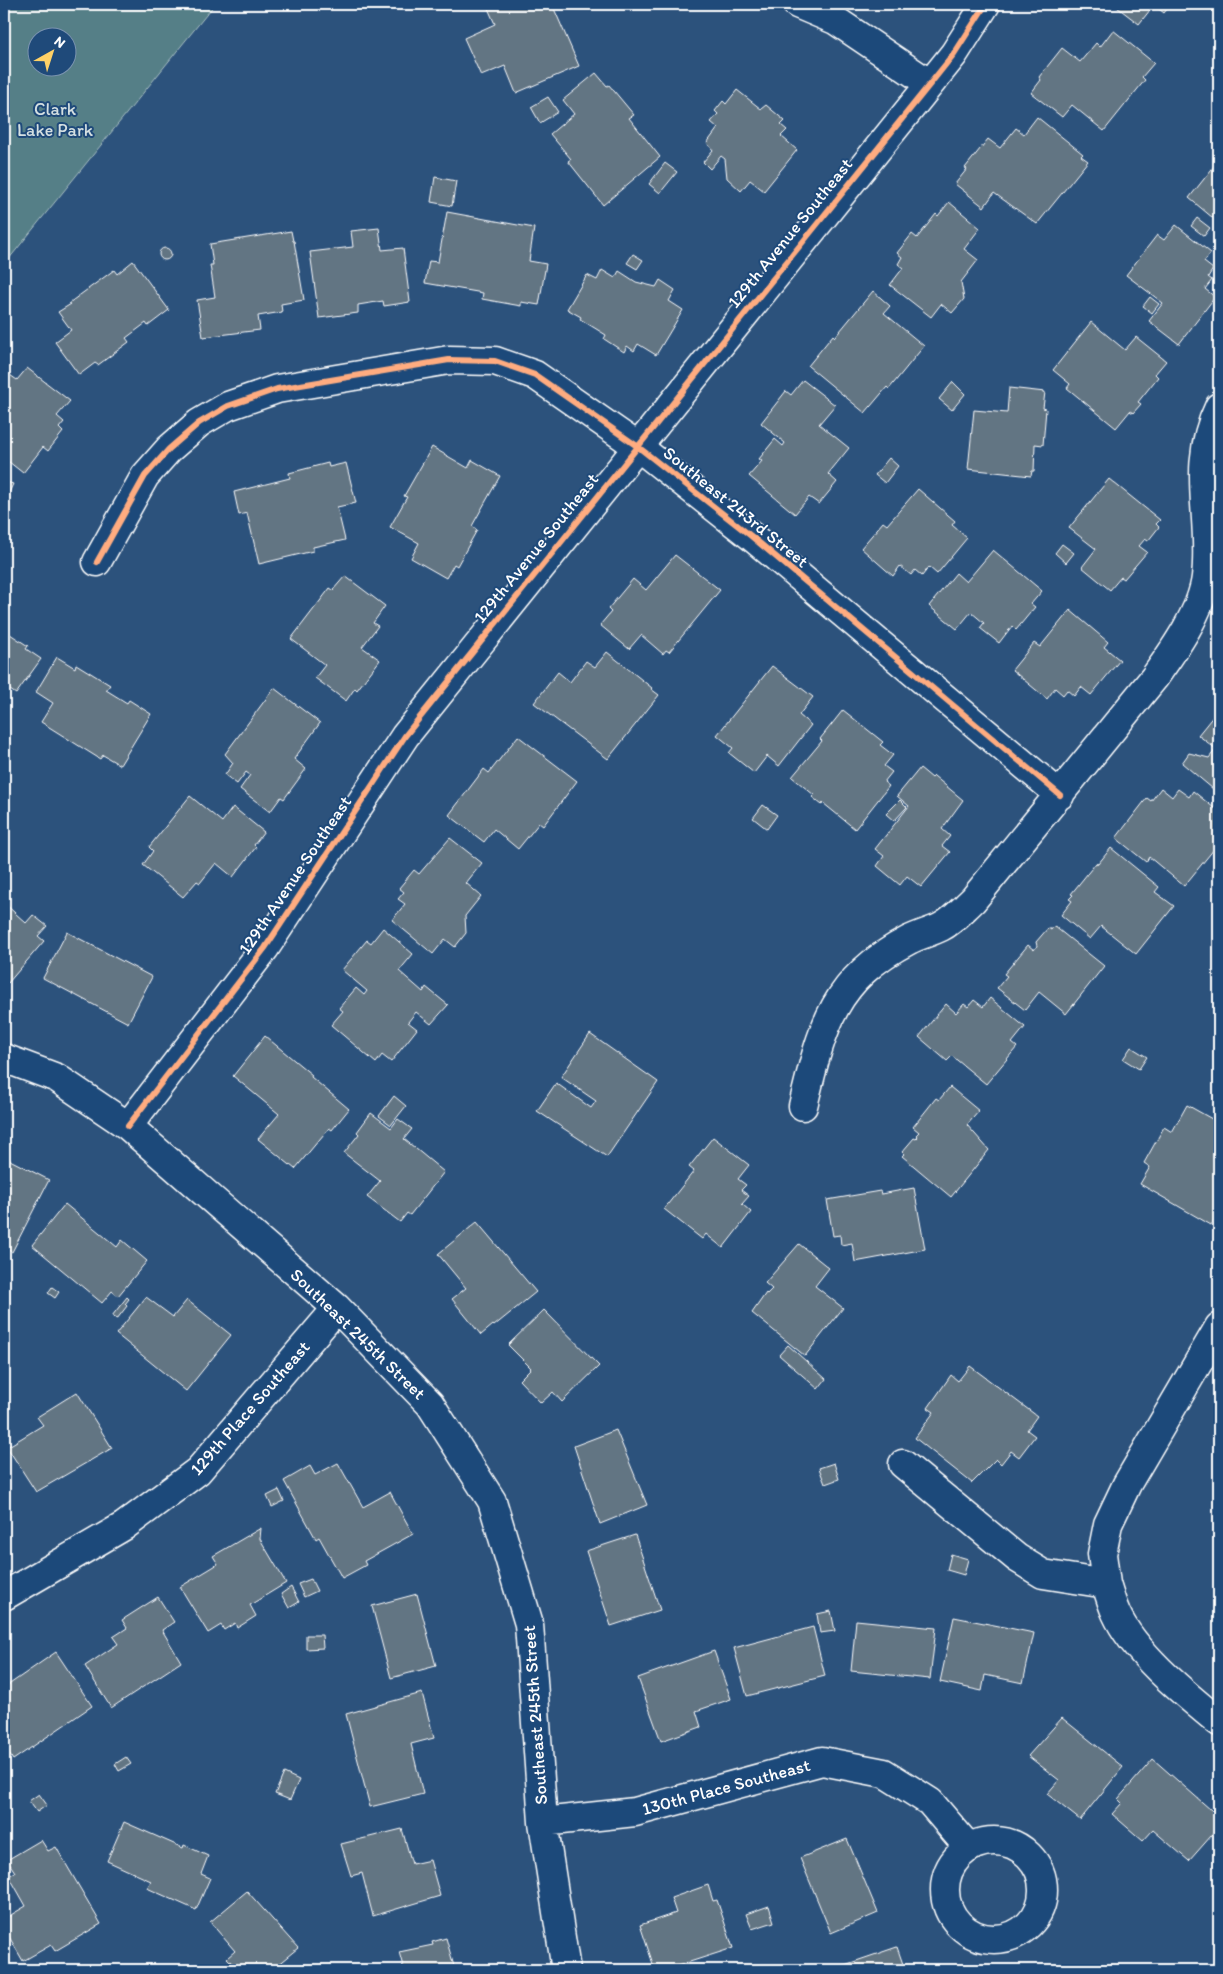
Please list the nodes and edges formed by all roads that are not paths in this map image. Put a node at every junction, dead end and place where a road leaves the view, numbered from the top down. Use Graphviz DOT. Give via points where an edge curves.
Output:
graph roads {
  1 [pos="797,4"];
  2 [pos="986,4"];
  3 [pos="930,84"];
  4 [pos="1219,407"];
  5 [pos="637,446"];
  6 [pos="97,562"];
  7 [pos="1060,795"];
  8 [pos="4,1058"];
  9 [pos="803,1106"];
  10 [pos="128,1126"];
  11 [pos="337,1308"];
  12 [pos="1219,1328"];
  13 [pos="903,1464"];
  14 [pos="1106,1584"];
  15 [pos="4,1596"];
  16 [pos="1219,1722"];
  17 [pos="543,1822"];
  18 [pos="969,1848"];
  19 [pos="566,1970"];
  1 -- 3 [label="street" via="835,20"];
  2 -- 3 [label="street, 129th Avenue Southeast"];
  3 -- 5 [label="street, 129th Avenue Southeast"];
  4 -- 7 [label="street" via="1207,437 1203,463 1208,552 1206,579 1196,609 1179,642 1154,678"];
  5 -- 6 [label="street, Southeast 243rd Street" via="535,374 496,361 450,360 277,389 228,406 198,423 169,449 145,476"];
  5 -- 7 [label="street, Southeast 243rd Street" via="751,536"];
  5 -- 10 [label="street, 129th Avenue Southeast" via="405,736 265,948"];
  7 -- 9 [label="street" via="958,914 943,927 910,940 873,963 844,992 824,1028"];
  8 -- 10 [label="street, Southeast 245th Street" via="57,1078"];
  10 -- 11 [label="street, Southeast 245th Street"];
  11 -- 15 [label="street, 129th Place Southeast" via="198,1471 124,1526"];
  11 -- 17 [label="street, Southeast 245th Street" via="430,1404 492,1501 529,1624"];
  12 -- 14 [label="street" via="1127,1484 1108,1524 1102,1554"];
  13 -- 14 [label="street" via="1017,1558 1043,1574"];
  14 -- 16 [label="street" via="1117,1615 1144,1654"];
  17 -- 18 [label="street, 130th Place Southeast" via="635,1812 822,1761 884,1773 930,1802"];
  17 -- 19 [label="street, Southeast 245th Street"];
}
